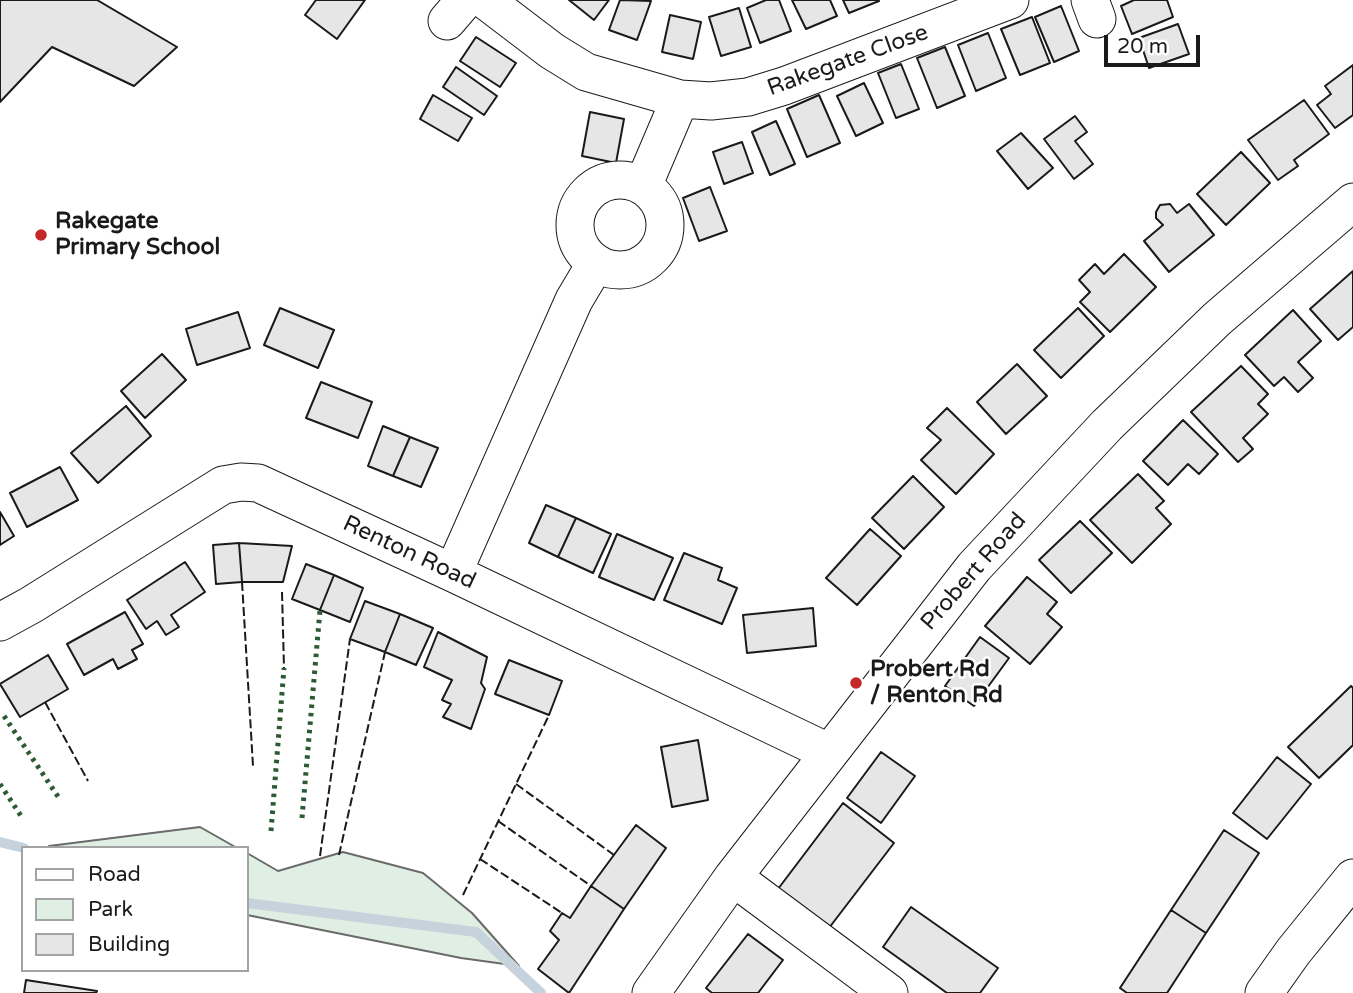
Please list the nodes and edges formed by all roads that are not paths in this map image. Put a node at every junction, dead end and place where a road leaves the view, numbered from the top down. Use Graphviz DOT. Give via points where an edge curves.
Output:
graph roads {
  1 [pos="485,0"];
  2 [pos="1010,0"];
  3 [pos="680,99"];
  4 [pos="643,186"];
  5 [pos="1353,202"];
  6 [pos="596,263"];
  7 [pos="453,573"];
  8 [pos="0,622"];
  9 [pos="828,752"];
  10 [pos="733,877"];
  11 [pos="1353,878"];
  12 [pos="651,993"];
  13 [pos="889,993"];
  14 [pos="1264,993"];
  1 -- 3 [label="street, Rakegate Close" via="586,72"];
  2 -- 3 [label="street, Rakegate Close" via="760,94 711,101"];
  3 -- 4 [label="street"];
  4 -- 6 [label="street" via="618,180 604,183 583,199 575,226 585,253"];
  4 -- 6 [label="street" via="662,207 665,228 659,248 650,259 624,270"];
  5 -- 9 [label="street, Probert Road" via="1217,320 1107,425 974,567"];
  6 -- 7 [label="street" via="574,300"];
  7 -- 8 [label="street, Renton Road" via="258,483 241,481 206,494"];
  7 -- 9 [label="street, Renton Road"];
  9 -- 10 [label="street, Probert Road"];
  10 -- 12 [label="street, Probert Road"];
  10 -- 13 [label="street"];
  11 -- 14 [label="street"];
}
